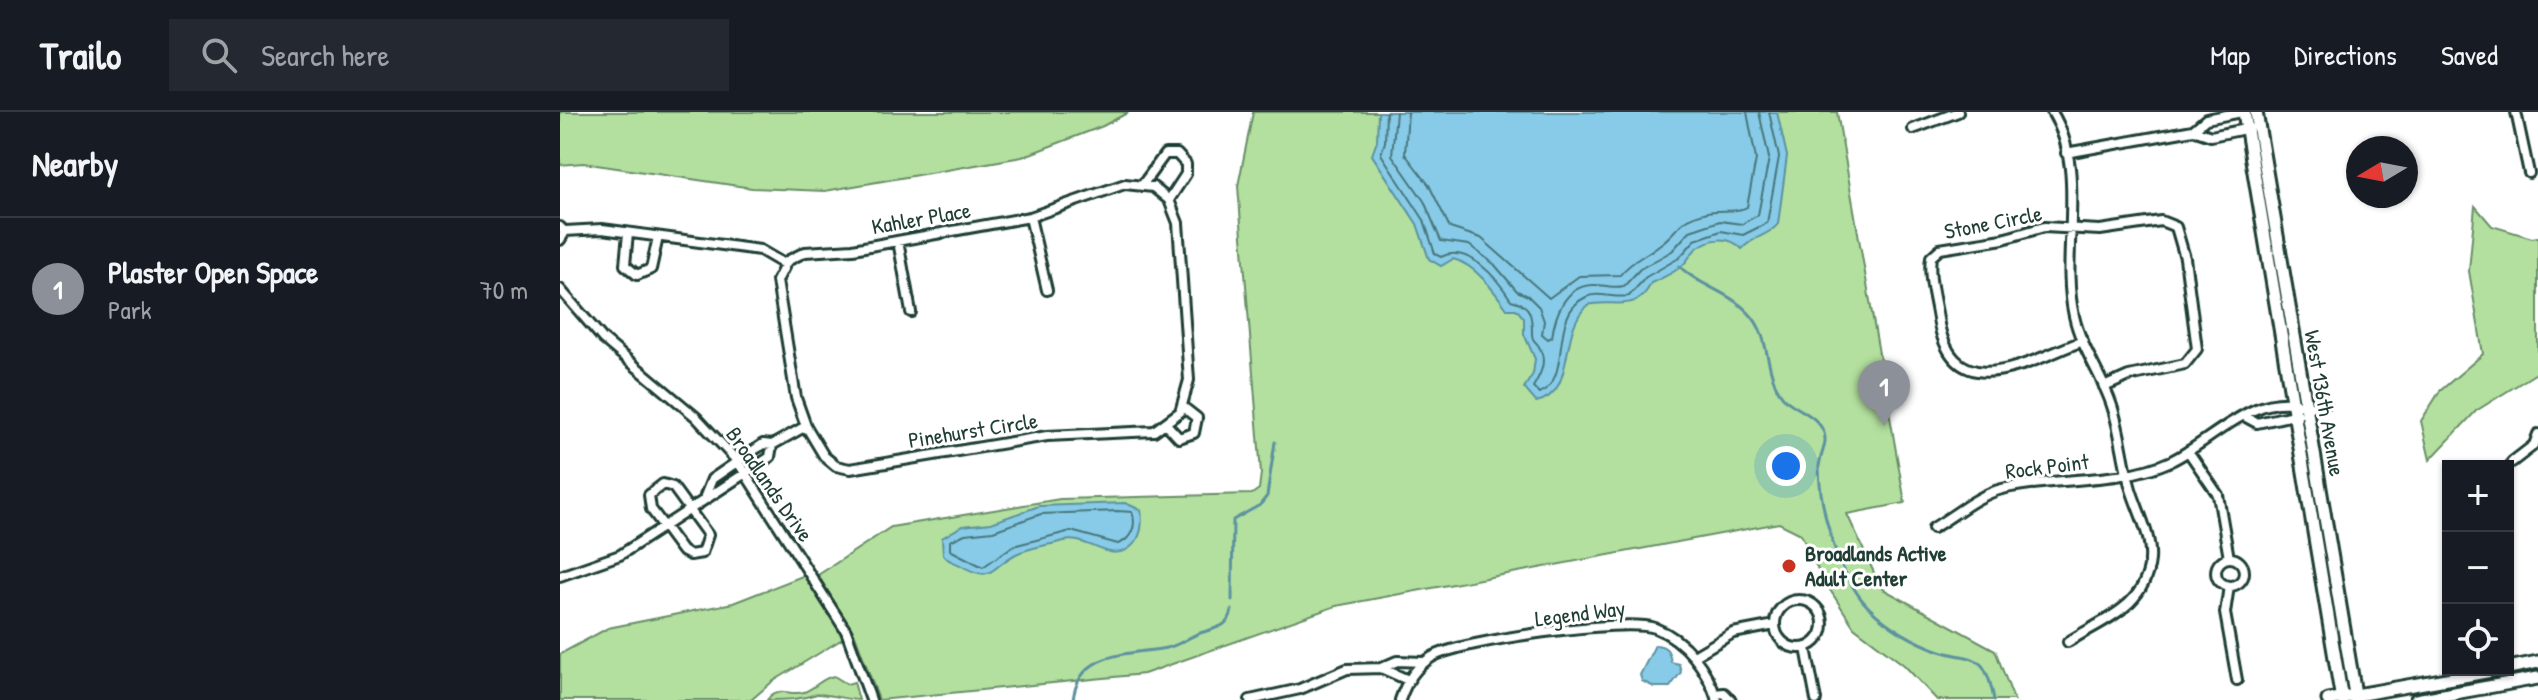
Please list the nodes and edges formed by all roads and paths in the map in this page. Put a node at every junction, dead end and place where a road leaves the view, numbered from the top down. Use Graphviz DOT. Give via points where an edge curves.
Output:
graph roads {
  1 [pos="1958,112"];
  2 [pos="2052,112"];
  3 [pos="2243,112"];
  4 [pos="2256,112"];
  5 [pos="2516,112"];
  6 [pos="2253,127"];
  7 [pos="1913,129"];
  8 [pos="2193,130"];
  9 [pos="2066,153"];
  10 [pos="2529,173"];
  11 [pos="1143,184"];
  12 [pos="1169,200"];
  13 [pos="1030,217"];
  14 [pos="2069,228"];
  15 [pos="562,229"];
  16 [pos="628,233"];
  17 [pos="658,237"];
  18 [pos="560,240"];
  19 [pos="898,241"];
  20 [pos="784,264"];
  21 [pos="560,289"];
  22 [pos="1047,290"];
  23 [pos="911,312"];
  24 [pos="2083,341"];
  25 [pos="2104,387"];
  26 [pos="2291,401"];
  27 [pos="2326,404"];
  28 [pos="1183,407"];
  29 [pos="2306,407"];
  30 [pos="2246,417"];
  31 [pos="2294,417"];
  32 [pos="1167,425"];
  33 [pos="806,426"];
  34 [pos="2538,434"];
  35 [pos="772,445"];
  36 [pos="2534,445"];
  37 [pos="2188,451"];
  38 [pos="2538,457"];
  39 [pos="2514,460"];
  40 [pos="738,462"];
  41 [pos="2126,473"];
  42 [pos="746,474"];
  43 [pos="705,496"];
  44 [pos="689,507"];
  45 [pos="664,525"];
  46 [pos="1933,528"];
  47 [pos="2229,558"];
  48 [pos="560,576"];
  49 [pos="2229,586"];
  50 [pos="1775,625"];
  51 [pos="2068,642"];
  52 [pos="1806,648"];
  53 [pos="1694,656"];
  54 [pos="1424,662"];
  55 [pos="2538,662"];
  56 [pos="2514,667"];
  57 [pos="1381,668"];
  58 [pos="2467,676"];
  59 [pos="2538,678"];
  60 [pos="1408,680"];
  61 [pos="2237,680"];
  62 [pos="1716,697"];
  63 [pos="2355,698"];
  64 [pos="1262,699"];
  65 [pos="2342,699"];
  66 [pos="871,700"];
  67 [pos="1250,700"];
  68 [pos="1400,700"];
  69 [pos="1731,700"];
  70 [pos="1816,700"];
  71 [pos="2328,700"];
  72 [pos="2416,700"];
  1 -- 7 [label="street"];
  2 -- 9 [label="street"];
  3 -- 6 [label="main road, West 136th Avenue"];
  3 -- 8 [label="street" via="2206,119"];
  4 -- 6 [label="main road, West 136th Avenue"];
  5 -- 10 [label="street"];
  6 -- 8 [label="street" via="2211,136"];
  6 -- 26 [label="main road, West 136th Avenue"];
  6 -- 29 [label="main road, West 136th Avenue"];
  8 -- 9 [label="street"];
  9 -- 14 [label="street"];
  11 -- 12 [label="street"];
  11 -- 12 [label="street" via="1160,158 1177,154 1187,169"];
  11 -- 13 [label="street, Kahler Place" via="1125,184"];
  12 -- 28 [label="street, Pinehurst Circle" via="1178,223 1189,380"];
  13 -- 19 [label="street, Kahler Place"];
  13 -- 22 [label="street"];
  14 -- 24 [label="street" via="2071,302"];
  14 -- 24 [label="street, Stone Circle" via="2044,227 1940,249 1931,257 1930,271 1945,347 1974,373 1996,372"];
  14 -- 25 [label="street" via="2100,230 2161,221 2176,227 2181,236 2197,349 2185,364"];
  15 -- 16 [label="street"];
  15 -- 18 [label="street"];
  16 -- 17 [label="street"];
  16 -- 17 [label="street" via="624,260 637,275 654,264"];
  17 -- 20 [label="street" via="760,250"];
  19 -- 20 [label="street, Kahler Place" via="800,253"];
  19 -- 23 [label="street"];
  20 -- 33 [label="street, Pinehurst Circle" via="777,281 779,307"];
  21 -- 40 [label="street, Broadlands Drive" via="603,339 696,417"];
  24 -- 25 [label="street"];
  25 -- 41 [label="street"];
  26 -- 29 [label="street"];
  26 -- 30 [label="street, Rock Point" via="2256,407"];
  26 -- 31 [label="main road, West 136th Avenue"];
  27 -- 29 [label="street"];
  28 -- 32 [label="street"];
  28 -- 32 [label="street, Pinehurst Circle" via="1197,418 1194,433 1179,438"];
  29 -- 31 [label="street"];
  29 -- 63 [label="main road, West 136th Avenue"];
  30 -- 31 [label="street" via="2257,423"];
  30 -- 37 [label="street, Rock Point" via="2225,424"];
  31 -- 65 [label="main road, West 136th Avenue"];
  32 -- 33 [label="street, Pinehurst Circle" via="1141,433 1039,437 850,469 827,460"];
  33 -- 35 [label="street"];
  34 -- 36 [label="street"];
  35 -- 40 [label="street" via="763,444"];
  35 -- 42 [label="street" via="770,457"];
  36 -- 38 [label="street"];
  36 -- 39 [label="street"];
  37 -- 41 [label="street, Rock Point" via="2161,465"];
  37 -- 47 [label="street" via="2218,495"];
  40 -- 42 [label="street, Broadlands Drive"];
  40 -- 43 [label="street" via="712,479"];
  41 -- 46 [label="street, Rock Point" via="2003,489"];
  41 -- 51 [label="street" via="2149,545 2144,580 2124,611"];
  42 -- 43 [label="street" via="723,491"];
  42 -- 66 [label="street, Broadlands Drive" via="846,631"];
  43 -- 44 [label="street"];
  44 -- 45 [label="street"];
  44 -- 45 [label="street" via="673,487 657,486 649,502"];
  44 -- 45 [label="street" via="708,535 702,553 682,551"];
  45 -- 48 [label="street" via="620,555"];
  47 -- 49 [label="street" via="2216,570 2218,579"];
  47 -- 49 [label="street" via="2240,562 2244,574"];
  49 -- 61 [label="street" via="2225,613"];
  50 -- 52 [label="street" via="1785,644"];
  50 -- 52 [label="street" via="1779,611 1790,602 1812,603 1823,631"];
  50 -- 53 [label="street" via="1733,633"];
  52 -- 70 [label="street"];
  53 -- 54 [label="street, Legend Way" via="1658,629 1622,624 1456,648"];
  53 -- 62 [label="street"];
  54 -- 57 [label="street, Legend Way" via="1397,661"];
  54 -- 60 [label="street, Legend Way"];
  55 -- 56 [label="main road"];
  57 -- 60 [label="street, Legend Way"];
  57 -- 64 [label="street, Legend Way" via="1347,669"];
  58 -- 63 [label="main road"];
  59 -- 72 [label="main road"];
  60 -- 68 [label="street, Legend Way"];
  62 -- 69 [label="street" via="1724,693"];
  63 -- 65 [label="main road"];
  64 -- 67 [label="street, Legend Way"];
  65 -- 71 [label="main road"];
}
